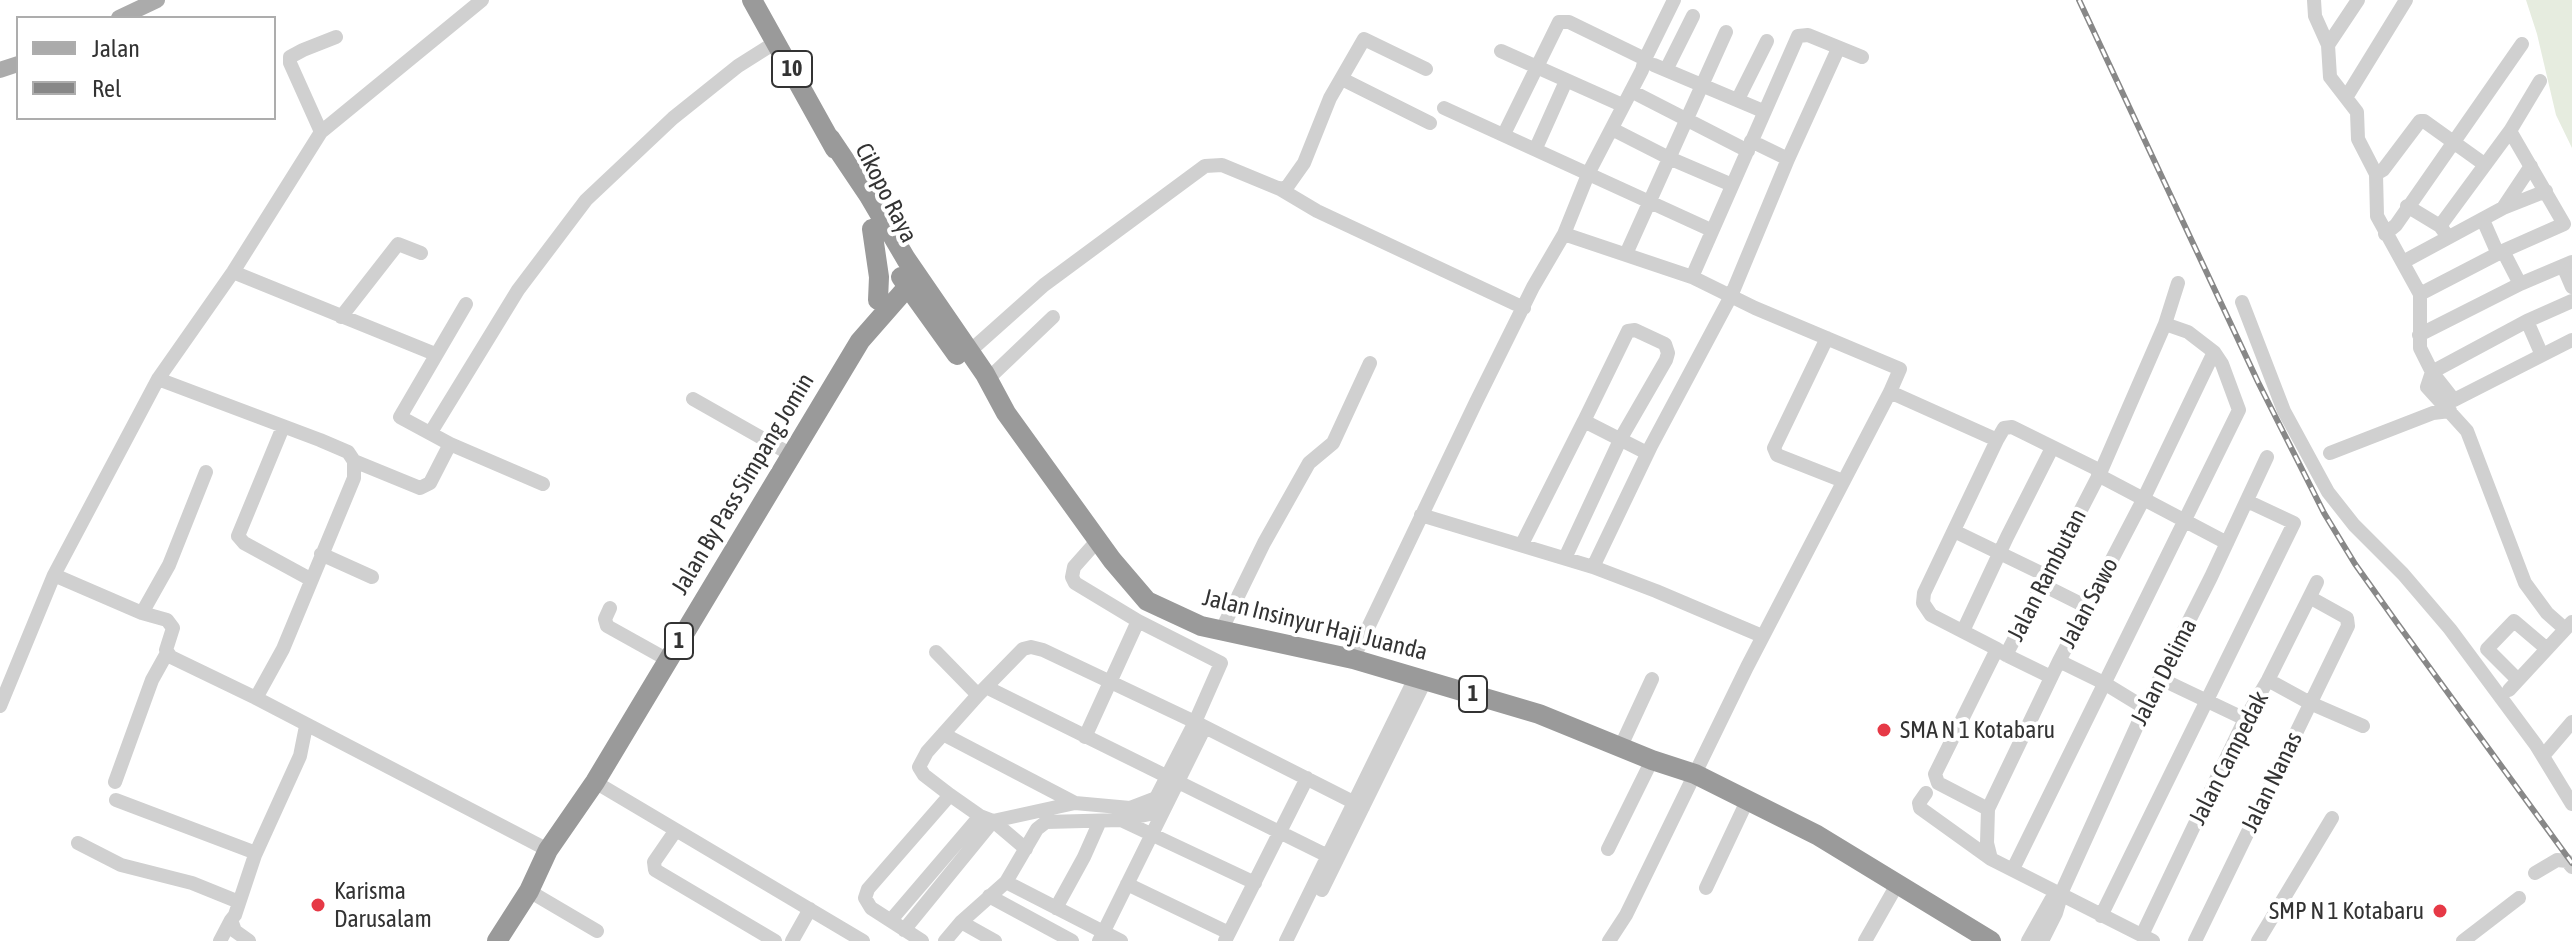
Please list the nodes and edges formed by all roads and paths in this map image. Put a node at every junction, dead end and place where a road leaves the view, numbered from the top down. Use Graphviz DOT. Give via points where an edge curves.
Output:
graph roads {
  1 [pos="157,0"];
  2 [pos="482,0"];
  3 [pos="752,0"];
  4 [pos="1674,0"];
  5 [pos="2314,0"];
  6 [pos="2358,0"];
  7 [pos="2406,0"];
  8 [pos="123,16"];
  9 [pos="1693,16"];
  10 [pos="1726,32"];
  11 [pos="336,37"];
  12 [pos="1767,41"];
  13 [pos="776,42"];
  14 [pos="2522,44"];
  15 [pos="2328,45"];
  16 [pos="1838,49"];
  17 [pos="1501,51"];
  18 [pos="1862,57"];
  19 [pos="1655,65"];
  20 [pos="1535,67"];
  21 [pos="1426,69"];
  22 [pos="1342,79"];
  23 [pos="1566,81"];
  24 [pos="2540,81"];
  25 [pos="1702,84"];
  26 [pos="1631,91"];
  27 [pos="2347,96"];
  28 [pos="1738,99"];
  29 [pos="1622,105"];
  30 [pos="1444,108"];
  31 [pos="1763,111"];
  32 [pos="1686,121"];
  33 [pos="1430,123"];
  34 [pos="1612,129"];
  35 [pos="2510,131"];
  36 [pos="321,132"];
  37 [pos="1504,134"];
  38 [pos="830,138"];
  39 [pos="2453,144"];
  40 [pos="1749,146"];
  41 [pos="1536,148"];
  42 [pos="1669,158"];
  43 [pos="1788,159"];
  44 [pos="2484,164"];
  45 [pos="2531,166"];
  46 [pos="1589,172"];
  47 [pos="2376,174"];
  48 [pos="1732,185"];
  49 [pos="1280,189"];
  50 [pos="2546,191"];
  51 [pos="1650,201"];
  52 [pos="2407,206"];
  53 [pos="2503,208"];
  54 [pos="2483,220"];
  55 [pos="872,229"];
  56 [pos="1711,230"];
  57 [pos="2444,232"];
  58 [pos="1564,234"];
  59 [pos="2385,234"];
  60 [pos="2501,252"];
  61 [pos="421,253"];
  62 [pos="1626,254"];
  63 [pos="2403,262"];
  64 [pos="2567,264"];
  65 [pos="233,272"];
  66 [pos="907,273"];
  67 [pos="1692,277"];
  68 [pos="2178,283"];
  69 [pos="2520,284"];
  70 [pos="2572,287"];
  71 [pos="2420,294"];
  72 [pos="1731,296"];
  73 [pos="2572,301"];
  74 [pos="2242,302"];
  75 [pos="466,304"];
  76 [pos="881,305"];
  77 [pos="920,305"];
  78 [pos="1524,308"];
  79 [pos="341,317"];
  80 [pos="1053,317"];
  81 [pos="2527,321"];
  82 [pos="2165,324"];
  83 [pos="2419,335"];
  84 [pos="1827,338"];
  85 [pos="2572,340"];
  86 [pos="970,351"];
  87 [pos="2214,352"];
  88 [pos="2541,353"];
  89 [pos="435,354"];
  90 [pos="1370,363"];
  91 [pos="2432,372"];
  92 [pos="158,379"];
  93 [pos="988,379"];
  94 [pos="1890,392"];
  95 [pos="693,399"];
  96 [pos="2450,411"];
  97 [pos="1006,413"];
  98 [pos="1584,421"];
  99 [pos="283,427"];
  100 [pos="431,432"];
  101 [pos="1621,438"];
  102 [pos="1997,440"];
  103 [pos="450,444"];
  104 [pos="2052,448"];
  105 [pos="1647,453"];
  106 [pos="2330,453"];
  107 [pos="790,454"];
  108 [pos="2267,457"];
  109 [pos="354,461"];
  110 [pos="206,472"];
  111 [pos="2100,473"];
  112 [pos="1843,481"];
  113 [pos="543,484"];
  114 [pos="2143,500"];
  115 [pos="2247,501"];
  116 [pos="1421,515"];
  117 [pos="2185,521"];
  118 [pos="1954,531"];
  119 [pos="1098,540"];
  120 [pos="2227,543"];
  121 [pos="1522,544"];
  122 [pos="2000,552"];
  123 [pos="321,554"];
  124 [pos="1565,558"];
  125 [pos="1593,567"];
  126 [pos="54,575"];
  127 [pos="372,577"];
  128 [pos="310,579"];
  129 [pos="2043,580"];
  130 [pos="2317,582"];
  131 [pos="2311,598"];
  132 [pos="2087,607"];
  133 [pos="610,608"];
  134 [pos="142,613"];
  135 [pos="1138,621"];
  136 [pos="2569,625"];
  137 [pos="1221,631"];
  138 [pos="1963,631"];
  139 [pos="1762,636"];
  140 [pos="2547,649"];
  141 [pos="936,652"];
  142 [pos="2002,652"];
  143 [pos="167,653"];
  144 [pos="1353,659"];
  145 [pos="668,660"];
  146 [pos="2059,661"];
  147 [pos="1421,677"];
  148 [pos="2051,677"];
  149 [pos="1652,679"];
  150 [pos="2161,679"];
  151 [pos="2268,680"];
  152 [pos="1110,681"];
  153 [pos="2104,683"];
  154 [pos="982,691"];
  155 [pos="256,698"];
  156 [pos="2207,702"];
  157 [pos="2310,703"];
  158 [pos="0,706"];
  159 [pos="2145,708"];
  160 [pos="2245,719"];
  161 [pos="2572,722"];
  162 [pos="1200,725"];
  163 [pos="306,726"];
  164 [pos="2363,726"];
  165 [pos="943,734"];
  166 [pos="1085,737"];
  167 [pos="1621,746"];
  168 [pos="2543,756"];
  169 [pos="1652,760"];
  170 [pos="1695,774"];
  171 [pos="1307,778"];
  172 [pos="1172,780"];
  173 [pos="115,782"];
  174 [pos="595,782"];
  175 [pos="1926,793"];
  176 [pos="950,795"];
  177 [pos="1748,799"];
  178 [pos="116,800"];
  179 [pos="1075,803"];
  180 [pos="2572,804"];
  181 [pos="1359,805"];
  182 [pos="1164,808"];
  183 [pos="1988,809"];
  184 [pos="2332,818"];
  185 [pos="986,819"];
  186 [pos="1121,820"];
  187 [pos="1100,821"];
  188 [pos="676,830"];
  189 [pos="1280,833"];
  190 [pos="1150,834"];
  191 [pos="78,843"];
  192 [pos="1026,849"];
  193 [pos="1608,849"];
  194 [pos="548,850"];
  195 [pos="256,853"];
  196 [pos="1332,858"];
  197 [pos="1991,859"];
  198 [pos="2572,867"];
  199 [pos="2013,869"];
  200 [pos="2535,873"];
  201 [pos="1006,882"];
  202 [pos="1255,883"];
  203 [pos="1898,883"];
  204 [pos="1127,884"];
  205 [pos="1706,888"];
  206 [pos="529,891"];
  207 [pos="2060,893"];
  208 [pos="989,896"];
  209 [pos="2519,898"];
  210 [pos="239,902"];
  211 [pos="1056,908"];
  212 [pos="810,909"];
  213 [pos="2101,916"];
  214 [pos="231,920"];
  215 [pos="891,920"];
  216 [pos="961,922"];
  217 [pos="904,930"];
  218 [pos="597,931"];
  219 [pos="1102,937"];
  220 [pos="1227,937"];
  221 [pos="2148,938"];
  222 [pos="859,940"];
  223 [pos="1989,940"];
  224 [pos="220,941"];
  225 [pos="249,941"];
  226 [pos="497,941"];
  227 [pos="775,941"];
  228 [pos="792,941"];
  229 [pos="922,941"];
  230 [pos="945,941"];
  231 [pos="995,941"];
  232 [pos="1072,941"];
  233 [pos="1121,941"];
  234 [pos="1286,941"];
  235 [pos="1297,941"];
  236 [pos="1609,941"];
  237 [pos="1865,941"];
  238 [pos="2028,941"];
  239 [pos="2042,941"];
  240 [pos="2195,941"];
  241 [pos="2258,941"];
  242 [pos="2463,941"];
  1 -- 8 [label="main road"];
  2 -- 36 [label="street"];
  3 -- 13 [label="highway, Cikopo Raya / 10"];
  4 -- 19 [label="street"];
  5 -- 15 [label="street"];
  6 -- 15 [label="street"];
  7 -- 27 [label="street"];
  9 -- 19 [label="street"];
  10 -- 25 [label="street"];
  11 -- 36 [label="street" via="290,57"];
  12 -- 28 [label="street"];
  13 -- 38 [label="highway, Cikopo Raya / 10"];
  13 -- 100 [label="street" via="673,118 586,200 518,290"];
  14 -- 39 [label="street"];
  15 -- 27 [label="street" via="2330,77"];
  16 -- 18 [label="street"];
  16 -- 31 [label="street" via="1808,35 1798,36"];
  16 -- 43 [label="street"];
  17 -- 20 [label="street"];
  19 -- 20 [label="street" via="1562,21"];
  19 -- 25 [label="street"];
  19 -- 26 [label="street"];
  20 -- 23 [label="street"];
  20 -- 37 [label="street"];
  21 -- 22 [label="street" via="1364,39"];
  22 -- 33 [label="street"];
  22 -- 49 [label="street" via="1300,170"];
  23 -- 29 [label="street"];
  23 -- 41 [label="street"];
  24 -- 35 [label="street"];
  25 -- 28 [label="street"];
  25 -- 32 [label="street"];
  26 -- 29 [label="street"];
  26 -- 32 [label="street"];
  27 -- 47 [label="street" via="2357,112 2360,146"];
  28 -- 31 [label="street"];
  29 -- 34 [label="street"];
  30 -- 37 [label="street"];
  31 -- 40 [label="street"];
  32 -- 40 [label="street"];
  32 -- 42 [label="street"];
  34 -- 42 [label="street"];
  34 -- 46 [label="street"];
  35 -- 44 [label="street"];
  35 -- 45 [label="street"];
  36 -- 65 [label="street"];
  37 -- 41 [label="street"];
  38 -- 55 [label="highway, Cikopo Raya / 10"];
  38 -- 66 [label="highway, Cikopo Raya / 10" via="869,196"];
  39 -- 44 [label="street"];
  39 -- 47 [label="street" via="2420,121"];
  39 -- 52 [label="street"];
  40 -- 43 [label="street"];
  40 -- 48 [label="street"];
  41 -- 46 [label="street"];
  42 -- 48 [label="street"];
  42 -- 51 [label="street"];
  43 -- 72 [label="street"];
  44 -- 57 [label="street"];
  45 -- 50 [label="street"];
  45 -- 53 [label="street"];
  46 -- 51 [label="street"];
  46 -- 58 [label="street"];
  47 -- 59 [label="street" via="2376,209"];
  48 -- 56 [label="street"];
  49 -- 78 [label="street"];
  49 -- 86 [label="street" via="1222,165 1205,166 1044,285"];
  50 -- 53 [label="street"];
  50 -- 60 [label="street" via="2564,224"];
  51 -- 56 [label="street"];
  51 -- 62 [label="street"];
  52 -- 57 [label="street"];
  52 -- 59 [label="street"];
  53 -- 54 [label="street"];
  54 -- 57 [label="street"];
  54 -- 60 [label="street"];
  55 -- 66 [label="highway, Cikopo Raya / 10"];
  55 -- 76 [label="highway"];
  56 -- 67 [label="street"];
  57 -- 63 [label="street"];
  58 -- 62 [label="street"];
  58 -- 78 [label="street"];
  59 -- 63 [label="street"];
  60 -- 69 [label="street"];
  60 -- 71 [label="street"];
  61 -- 79 [label="street" via="398,244"];
  62 -- 67 [label="street"];
  63 -- 71 [label="street"];
  64 -- 69 [label="street"];
  64 -- 70 [label="street"];
  65 -- 79 [label="street"];
  65 -- 92 [label="street"];
  66 -- 76 [label="highway, Jalan By Pass Simpang Jomin / 1"];
  66 -- 77 [label="highway, Jalan Insinyur Haji Juanda / 10"];
  66 -- 86 [label="highway, Jalan Insinyur Haji Juanda / 1"];
  67 -- 72 [label="street"];
  68 -- 82 [label="street, Jalan Rambutan"];
  69 -- 83 [label="street"];
  71 -- 83 [label="street"];
  72 -- 84 [label="street"];
  72 -- 105 [label="street"];
  73 -- 81 [label="street"];
  74 -- 168 [label="street" via="2284,411 2328,492 2441,617"];
  75 -- 89 [label="street"];
  76 -- 77 [label="highway"];
  76 -- 107 [label="highway, Jalan By Pass Simpang Jomin / 1"];
  77 -- 97 [label="highway, Jalan Insinyur Haji Juanda / 1"];
  78 -- 116 [label="street"];
  79 -- 89 [label="street"];
  80 -- 93 [label="street"];
  81 -- 88 [label="street"];
  81 -- 91 [label="street"];
  82 -- 87 [label="street" via="2188,332"];
  82 -- 111 [label="street, Jalan Rambutan"];
  83 -- 91 [label="street"];
  84 -- 94 [label="street" via="1900,369"];
  84 -- 112 [label="street" via="1774,448 1777,455"];
  85 -- 88 [label="street"];
  86 -- 93 [label="highway, Jalan Insinyur Haji Juanda / 1"];
  87 -- 114 [label="street, Jalan Sawo"];
  87 -- 117 [label="street" via="2239,410"];
  88 -- 91 [label="street" via="2454,400"];
  89 -- 100 [label="street" via="400,415"];
  90 -- 137 [label="street" via="1333,443 1309,463"];
  91 -- 96 [label="street" via="2427,387"];
  92 -- 99 [label="street"];
  92 -- 126 [label="street"];
  93 -- 97 [label="highway, Jalan Insinyur Haji Juanda / 1"];
  94 -- 102 [label="street"];
  94 -- 112 [label="street"];
  95 -- 107 [label="street"];
  96 -- 106 [label="street"];
  96 -- 136 [label="street" via="2467,431 2525,583 2547,613"];
  97 -- 119 [label="highway, Jalan Insinyur Haji Juanda / 1"];
  98 -- 101 [label="street"];
  98 -- 101 [label="street" via="1628,331 1655,338 1668,353"];
  98 -- 121 [label="street"];
  99 -- 109 [label="street" via="348,452"];
  99 -- 128 [label="street" via="238,536"];
  100 -- 103 [label="street"];
  101 -- 105 [label="street"];
  101 -- 124 [label="street"];
  102 -- 104 [label="street" via="2004,428 2012,427"];
  102 -- 118 [label="street"];
  103 -- 109 [label="street" via="424,488"];
  103 -- 113 [label="street"];
  104 -- 111 [label="street"];
  104 -- 122 [label="street"];
  105 -- 125 [label="street"];
  107 -- 145 [label="highway, Jalan By Pass Simpang Jomin / 1"];
  108 -- 115 [label="street, Jalan Delima"];
  109 -- 123 [label="street" via="354,478"];
  110 -- 134 [label="street" via="169,565"];
  111 -- 114 [label="street"];
  111 -- 129 [label="street, Jalan Rambutan"];
  112 -- 139 [label="street"];
  114 -- 117 [label="street"];
  114 -- 132 [label="street, Jalan Sawo"];
  115 -- 120 [label="street, Jalan Delima"];
  115 -- 156 [label="street" via="2294,523"];
  116 -- 121 [label="street"];
  116 -- 144 [label="street"];
  117 -- 120 [label="street"];
  117 -- 153 [label="street"];
  118 -- 122 [label="street"];
  118 -- 138 [label="street" via="1923,603 1931,615"];
  119 -- 135 [label="street" via="1074,567 1072,580"];
  119 -- 137 [label="highway, Jalan Insinyur Haji Juanda / 1" via="1147,601"];
  120 -- 150 [label="street, Jalan Delima"];
  121 -- 124 [label="street"];
  122 -- 129 [label="street"];
  122 -- 138 [label="street"];
  123 -- 127 [label="street"];
  123 -- 128 [label="street"];
  124 -- 125 [label="street"];
  125 -- 139 [label="street"];
  126 -- 134 [label="street"];
  126 -- 158 [label="street"];
  128 -- 155 [label="street" via="283,649"];
  129 -- 132 [label="street"];
  129 -- 142 [label="street, Jalan Rambutan"];
  130 -- 131 [label="street, Jalan Campedak"];
  131 -- 151 [label="street, Jalan Campedak"];
  131 -- 157 [label="street, Jalan Nanas" via="2348,622"];
  132 -- 146 [label="street, Jalan Sawo"];
  133 -- 145 [label="street" via="607,626"];
  134 -- 143 [label="street" via="172,626"];
  135 -- 152 [label="street"];
  135 -- 162 [label="street" via="1221,663"];
  136 -- 140 [label="street"];
  137 -- 144 [label="highway, Jalan Insinyur Haji Juanda / 1"];
  138 -- 142 [label="street"];
  139 -- 170 [label="street"];
  140 -- 140 [label="street" via="2514,685 2487,649 2514,621"];
  141 -- 154 [label="street"];
  142 -- 148 [label="street"];
  142 -- 183 [label="street, Jalan Rambutan" via="1935,774 1938,783"];
  143 -- 155 [label="street"];
  143 -- 173 [label="street"];
  144 -- 147 [label="highway, Jalan Insinyur Haji Juanda / 1"];
  145 -- 174 [label="highway, Jalan By Pass Simpang Jomin / 1"];
  146 -- 148 [label="street, Jalan Sawo"];
  146 -- 153 [label="street"];
  147 -- 167 [label="highway, Jalan Insinyur Haji Juanda / 1"];
  147 -- 181 [label="street"];
  148 -- 183 [label="street, Jalan Sawo"];
  149 -- 167 [label="street"];
  150 -- 156 [label="street"];
  150 -- 159 [label="street, Jalan Delima"];
  151 -- 157 [label="street"];
  151 -- 160 [label="street, Jalan Campedak"];
  152 -- 154 [label="street" via="1031,647"];
  152 -- 162 [label="street"];
  152 -- 166 [label="street"];
  153 -- 159 [label="street"];
  153 -- 199 [label="street"];
  154 -- 165 [label="street"];
  154 -- 166 [label="street"];
  155 -- 163 [label="street"];
  156 -- 160 [label="street"];
  156 -- 213 [label="street"];
  157 -- 164 [label="street"];
  157 -- 240 [label="street, Jalan Nanas"];
  159 -- 207 [label="street, Jalan Delima"];
  160 -- 221 [label="street, Jalan Campedak"];
  161 -- 168 [label="street"];
  162 -- 171 [label="street"];
  162 -- 172 [label="street"];
  163 -- 194 [label="street"];
  163 -- 195 [label="street" via="300,756"];
  165 -- 176 [label="street" via="919,767"];
  165 -- 179 [label="street"];
  166 -- 172 [label="street"];
  167 -- 169 [label="highway, Jalan Insinyur Haji Juanda / 1"];
  168 -- 180 [label="street"];
  169 -- 170 [label="highway, Jalan Insinyur Haji Juanda / 1"];
  169 -- 193 [label="street"];
  170 -- 177 [label="highway, Jalan Insinyur Haji Juanda / 1"];
  170 -- 236 [label="street"];
  171 -- 181 [label="street"];
  171 -- 189 [label="street"];
  172 -- 179 [label="street" via="1156,798 1130,808"];
  172 -- 182 [label="street"];
  172 -- 189 [label="street"];
  174 -- 188 [label="street"];
  174 -- 194 [label="highway, Jalan By Pass Simpang Jomin / 1"];
  175 -- 197 [label="street" via="1920,808"];
  176 -- 185 [label="street"];
  176 -- 215 [label="street" via="868,889 867,905"];
  177 -- 203 [label="highway, Jalan Insinyur Haji Juanda / 1"];
  177 -- 205 [label="street"];
  178 -- 195 [label="street"];
  179 -- 185 [label="street"];
  181 -- 196 [label="street"];
  182 -- 186 [label="street"];
  182 -- 190 [label="street"];
  183 -- 197 [label="street, Jalan Sawo"];
  184 -- 241 [label="street"];
  185 -- 192 [label="street"];
  185 -- 215 [label="street"];
  185 -- 217 [label="street"];
  186 -- 187 [label="street"];
  186 -- 190 [label="street"];
  187 -- 192 [label="street" via="1046,822"];
  187 -- 211 [label="street"];
  188 -- 212 [label="street"];
  188 -- 227 [label="street" via="654,862 655,870"];
  189 -- 196 [label="street"];
  189 -- 202 [label="street"];
  190 -- 202 [label="street"];
  190 -- 204 [label="street"];
  191 -- 210 [label="street" via="121,865 192,883"];
  192 -- 201 [label="street"];
  194 -- 206 [label="highway, Jalan By Pass Simpang Jomin / 1"];
  195 -- 210 [label="street"];
  196 -- 234 [label="street"];
  196 -- 235 [label="street"];
  197 -- 199 [label="street"];
  198 -- 200 [label="street" via="2557,860"];
  199 -- 207 [label="street"];
  201 -- 208 [label="street"];
  201 -- 211 [label="street"];
  202 -- 220 [label="street"];
  203 -- 223 [label="highway, Jalan Insinyur Haji Juanda / 1"];
  203 -- 237 [label="street"];
  204 -- 219 [label="street"];
  204 -- 220 [label="street"];
  206 -- 218 [label="street"];
  206 -- 226 [label="highway, Jalan By Pass Simpang Jomin / 1"];
  207 -- 213 [label="street"];
  207 -- 238 [label="street, Jalan Delima"];
  207 -- 239 [label="street, Jalan Delima"];
  208 -- 216 [label="street"];
  208 -- 232 [label="street"];
  209 -- 242 [label="street"];
  210 -- 214 [label="street"];
  211 -- 219 [label="street"];
  212 -- 222 [label="street"];
  212 -- 228 [label="street"];
  213 -- 221 [label="street"];
  214 -- 224 [label="street"];
  214 -- 225 [label="street" via="235,931"];
  215 -- 217 [label="street"];
  216 -- 230 [label="street"];
  216 -- 231 [label="street"];
  217 -- 229 [label="street"];
  219 -- 233 [label="street"];
}
